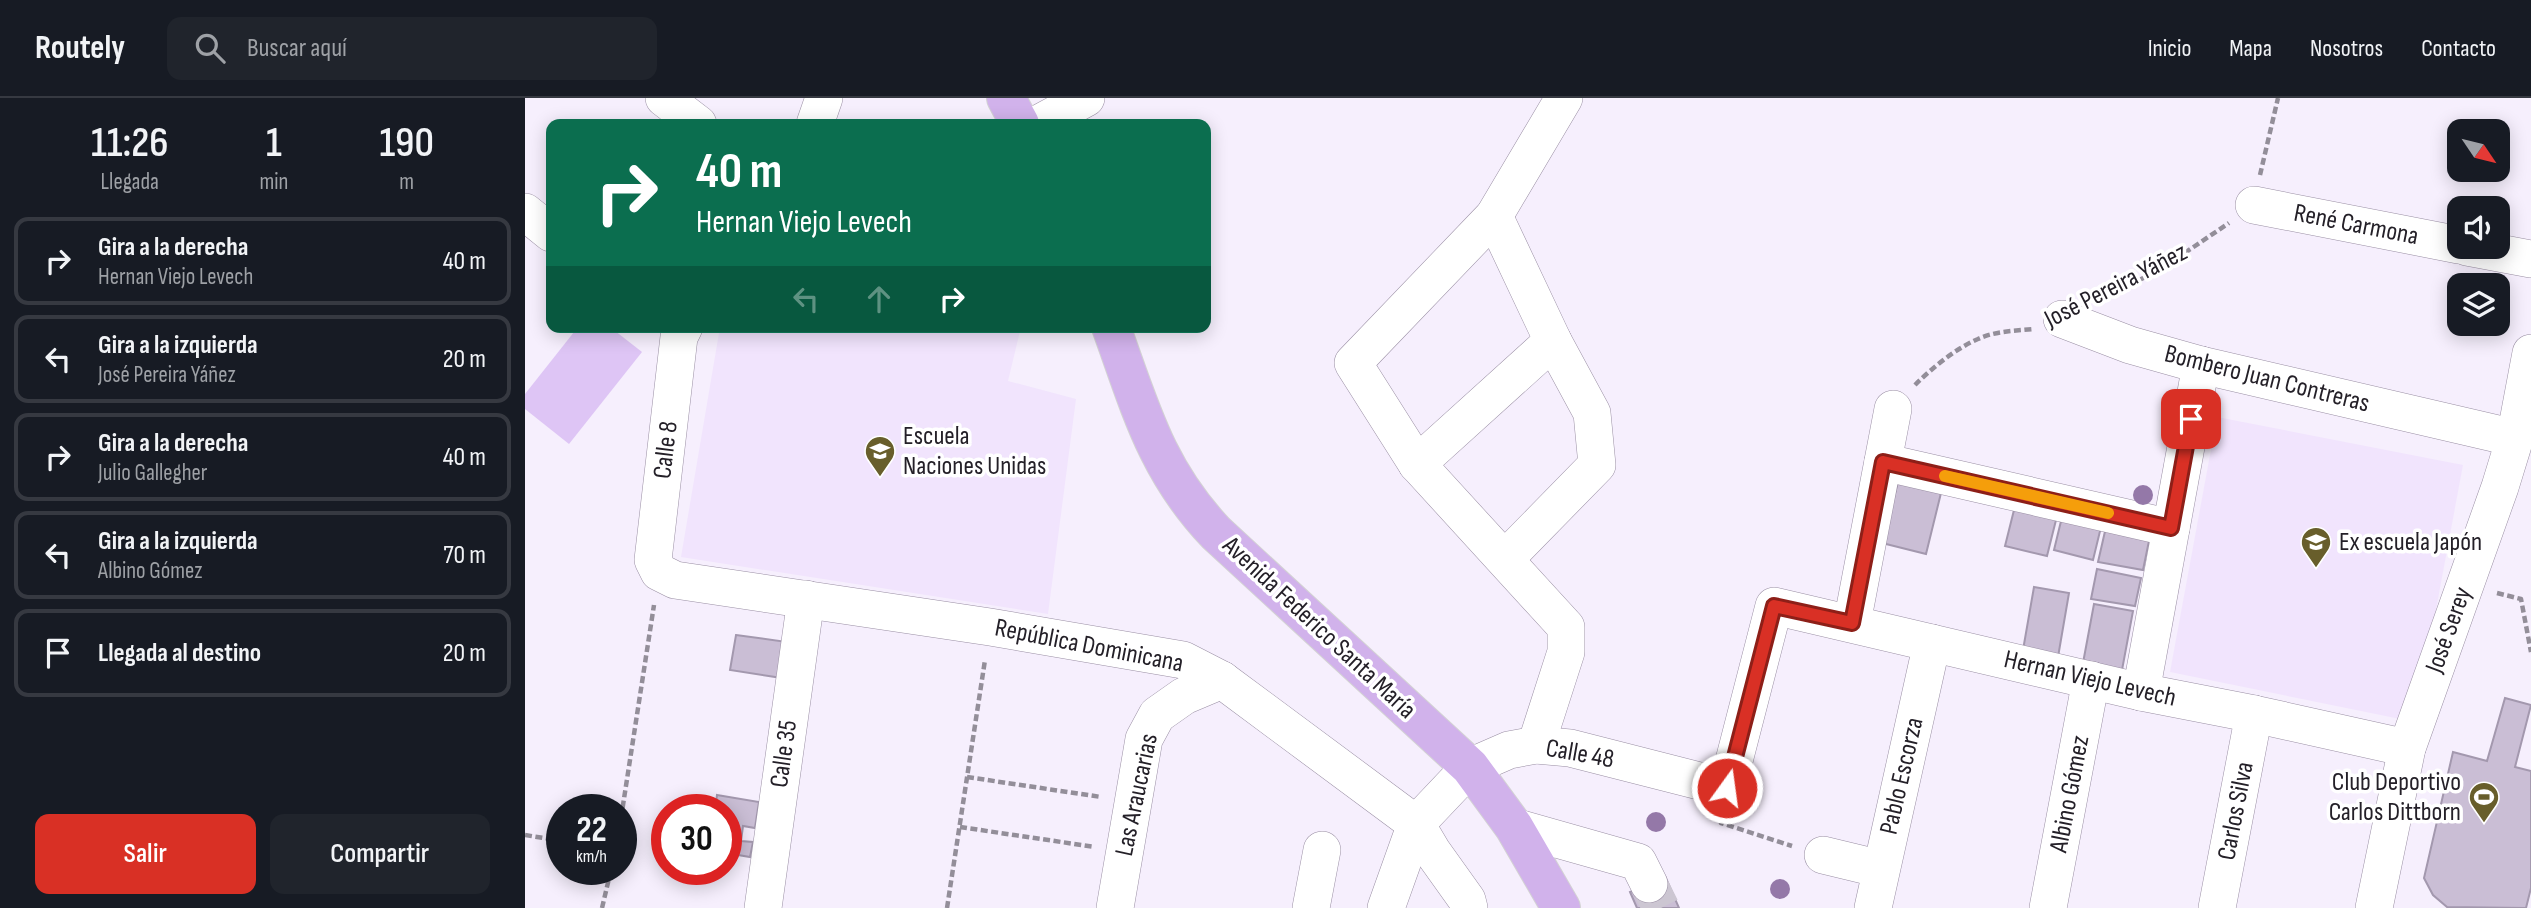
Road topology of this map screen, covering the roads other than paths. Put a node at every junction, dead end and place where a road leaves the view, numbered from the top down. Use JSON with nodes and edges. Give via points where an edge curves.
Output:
{"nodes":[{"id":1,"x":664,"y":98,"type":"edge"},
{"id":2,"x":824,"y":98,"type":"edge"},
{"id":3,"x":1006,"y":98,"type":"edge"},
{"id":4,"x":1086,"y":98,"type":"edge"},
{"id":5,"x":1564,"y":98,"type":"edge"},
{"id":6,"x":691,"y":119,"type":"edge"},
{"id":7,"x":817,"y":119,"type":"edge"},
{"id":8,"x":1017,"y":119,"type":"edge"},
{"id":9,"x":1047,"y":119,"type":"edge"},
{"id":10,"x":2254,"y":205,"type":"road end"},
{"id":11,"x":525,"y":212,"type":"edge"},
{"id":12,"x":1494,"y":216,"type":"junction"},
{"id":13,"x":546,"y":229,"type":"edge"},
{"id":14,"x":2447,"y":243,"type":"edge"},
{"id":15,"x":2510,"y":255,"type":"edge"},
{"id":16,"x":2531,"y":259,"type":"edge"},
{"id":17,"x":2062,"y":319,"type":"road end"},
{"id":18,"x":677,"y":333,"type":"edge"},
{"id":19,"x":1113,"y":333,"type":"edge"},
{"id":20,"x":1553,"y":341,"type":"junction"},
{"id":21,"x":2531,"y":353,"type":"edge"},
{"id":22,"x":2201,"y":365,"type":"junction"},
{"id":23,"x":1892,"y":409,"type":"road end"},
{"id":24,"x":2515,"y":438,"type":"junction"},
{"id":25,"x":1883,"y":462,"type":"junction"},
{"id":26,"x":1417,"y":464,"type":"junction"},
{"id":27,"x":2171,"y":528,"type":"junction"},
{"id":28,"x":1505,"y":559,"type":"junction"},
{"id":29,"x":659,"y":572,"type":"joint"},
{"id":30,"x":806,"y":599,"type":"junction"},
{"id":31,"x":1852,"y":623,"type":"junction"},
{"id":32,"x":1932,"y":643,"type":"junction"},
{"id":33,"x":1222,"y":680,"type":"junction"},
{"id":34,"x":2091,"y":680,"type":"junction"},
{"id":35,"x":2141,"y":692,"type":"junction"},
{"id":36,"x":2254,"y":714,"type":"junction"},
{"id":37,"x":1537,"y":745,"type":"junction"},
{"id":38,"x":2407,"y":748,"type":"junction"},
{"id":39,"x":1470,"y":767,"type":"junction"},
{"id":40,"x":1727,"y":788,"type":"joint"},
{"id":41,"x":1416,"y":824,"type":"junction"},
{"id":42,"x":1514,"y":827,"type":"junction"},
{"id":43,"x":1322,"y":850,"type":"dead end"},
{"id":44,"x":1823,"y":855,"type":"road end"},
{"id":45,"x":1881,"y":870,"type":"junction"},
{"id":46,"x":1649,"y":884,"type":"tunnel mouth"},
{"id":47,"x":2384,"y":903,"type":"edge"},
{"id":48,"x":763,"y":908,"type":"edge"},
{"id":49,"x":1115,"y":908,"type":"edge"},
{"id":50,"x":1311,"y":908,"type":"edge"},
{"id":51,"x":1386,"y":908,"type":"edge"},
{"id":52,"x":1469,"y":908,"type":"edge"},
{"id":53,"x":1561,"y":908,"type":"edge"},
{"id":54,"x":1873,"y":908,"type":"edge"},
{"id":55,"x":2048,"y":908,"type":"edge"},
{"id":56,"x":2217,"y":908,"type":"edge"}],
"edges":[{"from":1,"to":6,"type":"street"},
{"from":2,"to":7,"type":"street"},
{"from":3,"to":8,"type":"main road"},
{"from":4,"to":9,"type":"street"},
{"from":5,"to":12,"type":"street"},
{"from":10,"to":14,"type":"street","name":"René Carmona"},
{"from":11,"to":13,"type":"street"},
{"from":12,"to":20,"type":"street"},
{"from":12,"to":26,"type":"street","via":[[1353,363]]},
{"from":15,"to":16,"type":"street"},
{"from":17,"to":22,"type":"street","name":"Bombero Juan Contreras"},
{"from":18,"to":29,"type":"street","name":"Calle 8","via":[[653,560]]},
{"from":19,"to":39,"type":"main road","name":"Avenida Federico Santa María","via":[[1156,450],[1198,514]]},
{"from":20,"to":26,"type":"street"},
{"from":20,"to":28,"type":"street","via":[[1592,413],[1597,465]]},
{"from":21,"to":24,"type":"street","name":"José Serey"},
{"from":22,"to":24,"type":"street","name":"Bombero Juan Contreras"},
{"from":22,"to":27,"type":"street"},
{"from":23,"to":25,"type":"street"},
{"from":24,"to":38,"type":"street","name":"José Serey"},
{"from":25,"to":27,"type":"street"},
{"from":25,"to":31,"type":"street"},
{"from":26,"to":28,"type":"street"},
{"from":27,"to":35,"type":"street"},
{"from":28,"to":37,"type":"street","via":[[1566,627],[1566,652]]},
{"from":29,"to":30,"type":"street","name":"República Dominicana","via":[[675,580]]},
{"from":30,"to":33,"type":"street","name":"República Dominicana","via":[[1183,660]]},
{"from":30,"to":48,"type":"street","name":"Calle 35"},
{"from":31,"to":32,"type":"street","name":"Hernan Viejo Levech"},
{"from":31,"to":40,"type":"street","name":"Hernan Viejo Levech","via":[[1774,606]]},
{"from":32,"to":34,"type":"street","name":"Hernan Viejo Levech"},
{"from":32,"to":45,"type":"street","name":"Pablo Escorza"},
{"from":33,"to":41,"type":"street","name":"República Dominicana"},
{"from":33,"to":49,"type":"street","name":"Las Araucarias","via":[[1184,696],[1157,715],[1145,739]]},
{"from":34,"to":35,"type":"street","name":"Hernan Viejo Levech"},
{"from":34,"to":55,"type":"street","name":"Albino Gómez"},
{"from":35,"to":36,"type":"street","name":"Hernan Viejo Levech"},
{"from":36,"to":38,"type":"street","name":"Hernan Viejo Levech"},
{"from":36,"to":56,"type":"street","name":"Carlos Silva"},
{"from":37,"to":39,"type":"street","name":"Calle 48","via":[[1509,750]]},
{"from":37,"to":40,"type":"street","name":"Calle 48","via":[[1570,748]]},
{"from":38,"to":47,"type":"street","name":"José Serey"},
{"from":39,"to":41,"type":"street","name":"Calle 48"},
{"from":39,"to":42,"type":"main road","name":"Avenida Federico Santa María"},
{"from":41,"to":51,"type":"street"},
{"from":41,"to":52,"type":"street","name":"República Dominicana"},
{"from":42,"to":46,"type":"street","via":[[1638,862]]},
{"from":42,"to":53,"type":"main road","name":"Avenida Federico Santa María"},
{"from":43,"to":50,"type":"street"},
{"from":44,"to":45,"type":"street"},
{"from":45,"to":54,"type":"street","name":"Pablo Escorza"}]}
